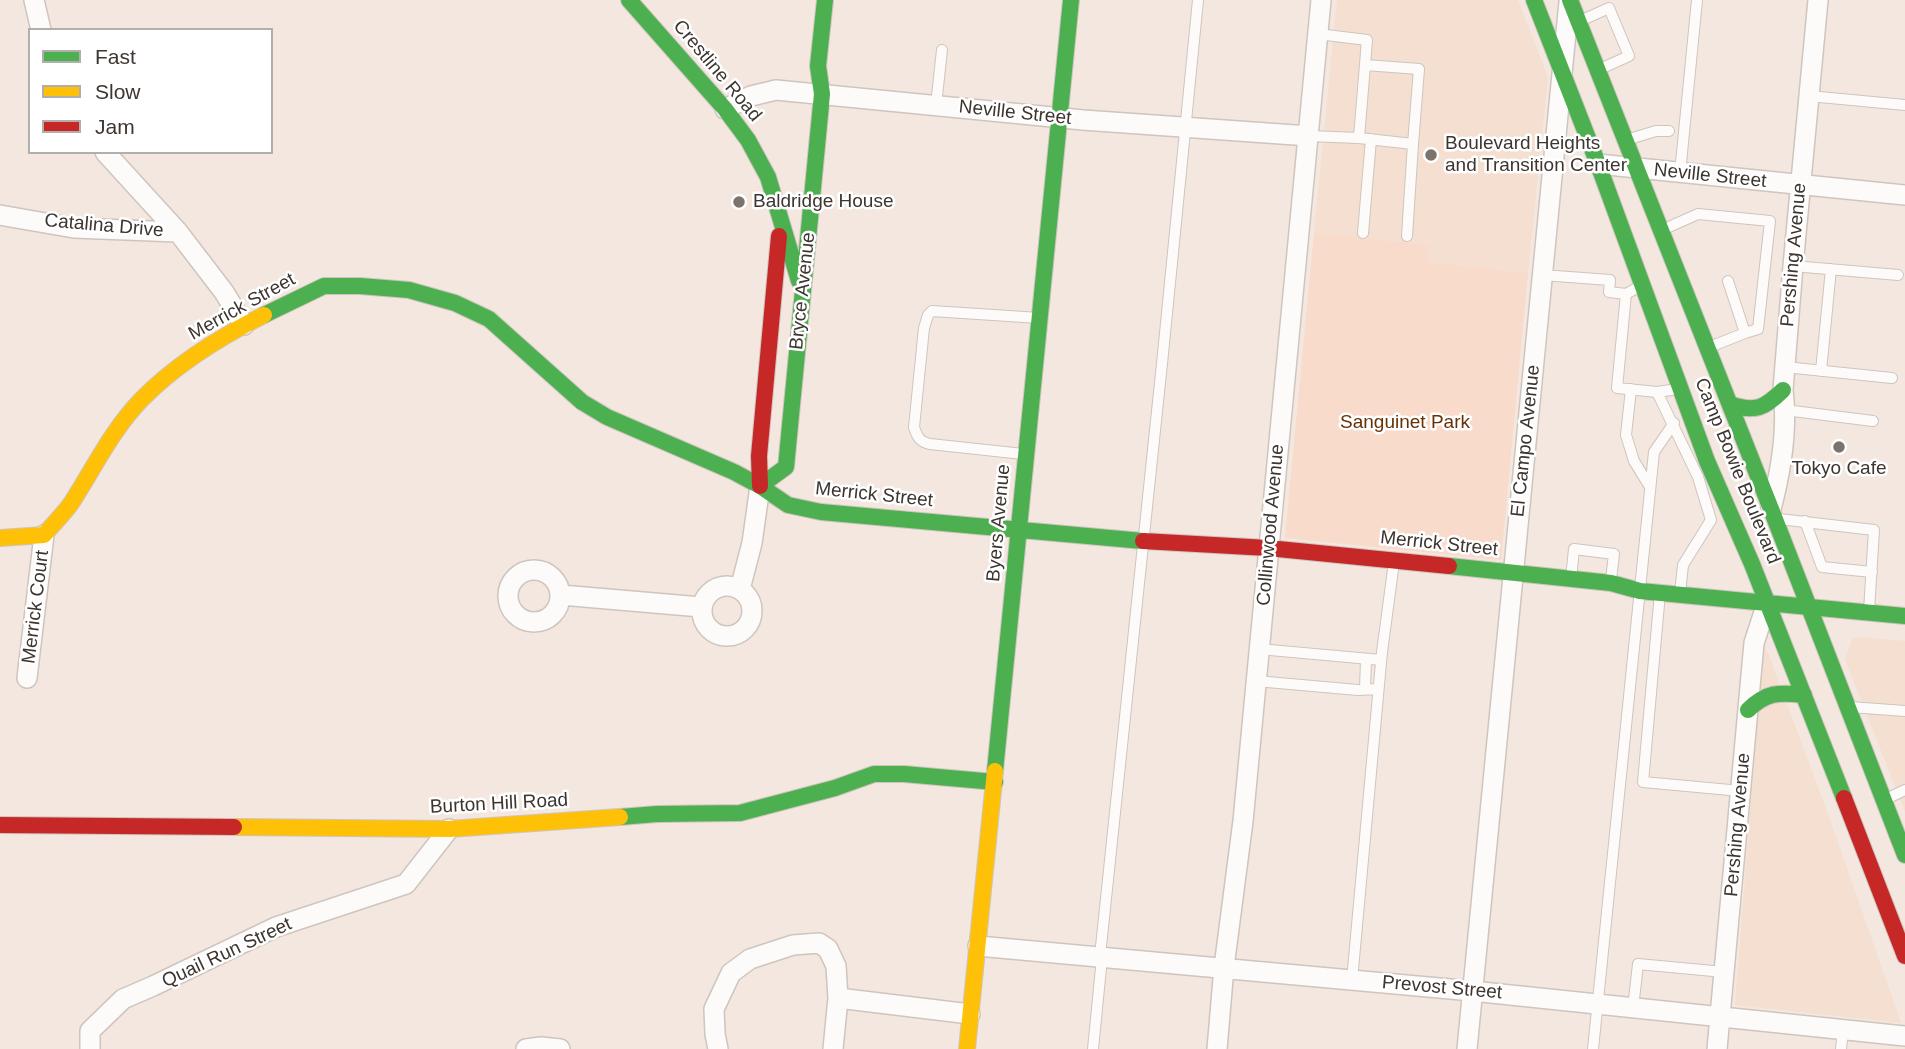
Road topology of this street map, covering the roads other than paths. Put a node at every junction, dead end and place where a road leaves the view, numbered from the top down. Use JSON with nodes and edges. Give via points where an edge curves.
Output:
{"nodes":[{"id":1,"x":34,"y":0,"type":"edge"},
{"id":2,"x":629,"y":0,"type":"edge"},
{"id":3,"x":825,"y":0,"type":"edge"},
{"id":4,"x":1072,"y":0,"type":"edge"},
{"id":5,"x":1198,"y":0,"type":"edge"},
{"id":6,"x":1321,"y":0,"type":"edge"},
{"id":7,"x":1534,"y":0,"type":"edge"},
{"id":8,"x":1569,"y":0,"type":"edge"},
{"id":9,"x":1697,"y":0,"type":"edge"},
{"id":10,"x":1818,"y":0,"type":"edge"},
{"id":11,"x":1578,"y":22,"type":"junction"},
{"id":12,"x":41,"y":28,"type":"edge"},
{"id":13,"x":1318,"y":34,"type":"junction"},
{"id":14,"x":942,"y":50,"type":"dead end"},
{"id":15,"x":1365,"y":65,"type":"junction"},
{"id":16,"x":1598,"y":71,"type":"junction"},
{"id":17,"x":1562,"y":75,"type":"junction"},
{"id":18,"x":822,"y":94,"type":"junction"},
{"id":19,"x":1809,"y":96,"type":"junction"},
{"id":20,"x":936,"y":105,"type":"junction"},
{"id":21,"x":1905,"y":106,"type":"edge"},
{"id":22,"x":725,"y":109,"type":"junction"},
{"id":23,"x":1061,"y":117,"type":"junction"},
{"id":24,"x":1186,"y":128,"type":"junction"},
{"id":25,"x":1669,"y":131,"type":"dead end"},
{"id":26,"x":1309,"y":136,"type":"junction"},
{"id":27,"x":1359,"y":138,"type":"junction"},
{"id":28,"x":1371,"y":139,"type":"junction"},
{"id":29,"x":1626,"y":140,"type":"junction"},
{"id":30,"x":1413,"y":144,"type":"junction"},
{"id":31,"x":107,"y":154,"type":"edge"},
{"id":32,"x":1598,"y":164,"type":"junction"},
{"id":33,"x":1637,"y":168,"type":"junction"},
{"id":34,"x":1680,"y":173,"type":"junction"},
{"id":35,"x":1800,"y":185,"type":"junction"},
{"id":36,"x":1905,"y":195,"type":"edge"},
{"id":37,"x":779,"y":214,"type":"junction"},
{"id":38,"x":0,"y":215,"type":"edge"},
{"id":39,"x":1661,"y":230,"type":"junction"},
{"id":40,"x":178,"y":232,"type":"junction"},
{"id":41,"x":1363,"y":233,"type":"dead end"},
{"id":42,"x":1407,"y":236,"type":"dead end"},
{"id":43,"x":1793,"y":266,"type":"junction"},
{"id":44,"x":1831,"y":269,"type":"junction"},
{"id":45,"x":1542,"y":275,"type":"junction"},
{"id":46,"x":1898,"y":275,"type":"dead end"},
{"id":47,"x":1728,"y":281,"type":"dead end"},
{"id":48,"x":1642,"y":285,"type":"junction"},
{"id":49,"x":803,"y":294,"type":"junction"},
{"id":50,"x":1626,"y":294,"type":"junction"},
{"id":51,"x":1039,"y":318,"type":"junction"},
{"id":52,"x":244,"y":325,"type":"junction"},
{"id":53,"x":1745,"y":333,"type":"junction"},
{"id":54,"x":1707,"y":348,"type":"junction"},
{"id":55,"x":1785,"y":367,"type":"junction"},
{"id":56,"x":1821,"y":372,"type":"junction"},
{"id":57,"x":1892,"y":378,"type":"dead end"},
{"id":58,"x":1631,"y":389,"type":"junction"},
{"id":59,"x":1681,"y":389,"type":"junction"},
{"id":60,"x":1783,"y":390,"type":"junction"},
{"id":61,"x":1657,"y":392,"type":"junction"},
{"id":62,"x":1730,"y":404,"type":"junction"},
{"id":63,"x":1785,"y":410,"type":"junction"},
{"id":64,"x":1873,"y":421,"type":"dead end"},
{"id":65,"x":1674,"y":423,"type":"junction"},
{"id":66,"x":1026,"y":454,"type":"junction"},
{"id":67,"x":1697,"y":454,"type":"junction"},
{"id":68,"x":760,"y":486,"type":"junction"},
{"id":69,"x":1650,"y":487,"type":"junction"},
{"id":70,"x":1773,"y":514,"type":"junction"},
{"id":71,"x":1805,"y":521,"type":"junction"},
{"id":72,"x":1019,"y":531,"type":"junction"},
{"id":73,"x":44,"y":535,"type":"junction"},
{"id":74,"x":0,"y":538,"type":"edge"},
{"id":75,"x":1142,"y":541,"type":"junction"},
{"id":76,"x":1268,"y":548,"type":"junction"},
{"id":77,"x":1394,"y":561,"type":"junction"},
{"id":78,"x":1871,"y":572,"type":"junction"},
{"id":79,"x":1513,"y":573,"type":"junction"},
{"id":80,"x":1571,"y":579,"type":"junction"},
{"id":81,"x":1611,"y":583,"type":"junction"},
{"id":82,"x":740,"y":589,"type":"junction"},
{"id":83,"x":1640,"y":591,"type":"junction"},
{"id":84,"x":1660,"y":592,"type":"junction"},
{"id":85,"x":1679,"y":594,"type":"junction"},
{"id":86,"x":561,"y":595,"type":"dead end"},
{"id":87,"x":1768,"y":603,"type":"junction"},
{"id":88,"x":701,"y":607,"type":"junction"},
{"id":89,"x":1809,"y":608,"type":"junction"},
{"id":90,"x":1869,"y":613,"type":"junction"},
{"id":91,"x":1905,"y":616,"type":"edge"},
{"id":92,"x":1259,"y":649,"type":"junction"},
{"id":93,"x":1366,"y":660,"type":"junction"},
{"id":94,"x":1381,"y":660,"type":"junction"},
{"id":95,"x":27,"y":678,"type":"dead end"},
{"id":96,"x":1256,"y":681,"type":"junction"},
{"id":97,"x":1364,"y":689,"type":"junction"},
{"id":98,"x":1378,"y":689,"type":"junction"},
{"id":99,"x":1804,"y":695,"type":"junction"},
{"id":100,"x":1848,"y":707,"type":"junction"},
{"id":101,"x":1748,"y":710,"type":"junction"},
{"id":102,"x":1905,"y":711,"type":"edge"},
{"id":103,"x":995,"y":782,"type":"junction"},
{"id":104,"x":1905,"y":790,"type":"edge"},
{"id":105,"x":1741,"y":791,"type":"junction"},
{"id":106,"x":1883,"y":800,"type":"junction"},
{"id":107,"x":0,"y":825,"type":"edge"},
{"id":108,"x":449,"y":829,"type":"junction"},
{"id":109,"x":1905,"y":855,"type":"edge"},
{"id":110,"x":978,"y":946,"type":"junction"},
{"id":111,"x":1100,"y":956,"type":"junction"},
{"id":112,"x":1905,"y":956,"type":"edge"},
{"id":113,"x":1224,"y":968,"type":"junction"},
{"id":114,"x":1724,"y":972,"type":"junction"},
{"id":115,"x":1352,"y":979,"type":"junction"},
{"id":116,"x":1472,"y":991,"type":"junction"},
{"id":117,"x":838,"y":998,"type":"junction"},
{"id":118,"x":1598,"y":1003,"type":"junction"},
{"id":119,"x":1633,"y":1008,"type":"junction"},
{"id":120,"x":970,"y":1014,"type":"junction"},
{"id":121,"x":1720,"y":1017,"type":"junction"},
{"id":122,"x":1905,"y":1036,"type":"edge"},
{"id":123,"x":1842,"y":1039,"type":"edge"},
{"id":124,"x":90,"y":1049,"type":"edge"},
{"id":125,"x":526,"y":1049,"type":"edge"},
{"id":126,"x":560,"y":1049,"type":"edge"},
{"id":127,"x":718,"y":1049,"type":"edge"},
{"id":128,"x":833,"y":1049,"type":"edge"},
{"id":129,"x":967,"y":1049,"type":"edge"},
{"id":130,"x":1093,"y":1049,"type":"edge"},
{"id":131,"x":1217,"y":1049,"type":"edge"},
{"id":132,"x":1466,"y":1049,"type":"edge"},
{"id":133,"x":1593,"y":1049,"type":"edge"},
{"id":134,"x":1717,"y":1049,"type":"edge"}],
"edges":[{"from":1,"to":12,"type":"street"},
{"from":2,"to":22,"type":"street","name":"Crestline Road"},
{"from":3,"to":18,"type":"street","name":"Bryce Avenue","via":[[818,66]]},
{"from":4,"to":23,"type":"street","name":"Byers Avenue"},
{"from":5,"to":24,"type":"lane"},
{"from":6,"to":13,"type":"street","name":"Collinwood Avenue"},
{"from":7,"to":17,"type":"street","name":"Camp Bowie Boulevard"},
{"from":8,"to":11,"type":"street","name":"Camp Bowie Boulevard"},
{"from":8,"to":17,"type":"street","name":"El Campo Avenue"},
{"from":9,"to":34,"type":"lane"},
{"from":10,"to":19,"type":"street","name":"Pershing Avenue"},
{"from":11,"to":16,"type":"street","name":"Camp Bowie Boulevard"},
{"from":11,"to":16,"type":"lane","via":[[1609,8],[1629,56]]},
{"from":13,"to":15,"type":"lane","via":[[1367,40]]},
{"from":13,"to":26,"type":"street","name":"Collinwood Avenue"},
{"from":14,"to":20,"type":"lane"},
{"from":15,"to":27,"type":"lane"},
{"from":15,"to":30,"type":"lane","via":[[1419,69]]},
{"from":16,"to":29,"type":"street","name":"Camp Bowie Boulevard"},
{"from":17,"to":32,"type":"street","name":"Camp Bowie Boulevard"},
{"from":17,"to":45,"type":"street","name":"El Campo Avenue"},
{"from":18,"to":20,"type":"street","name":"Neville Street"},
{"from":18,"to":22,"type":"street","name":"Neville Street","via":[[776,90]]},
{"from":18,"to":49,"type":"street","name":"Bryce Avenue"},
{"from":19,"to":21,"type":"lane"},
{"from":19,"to":35,"type":"street","name":"Pershing Avenue"},
{"from":20,"to":23,"type":"street","name":"Neville Street"},
{"from":22,"to":37,"type":"street","name":"Crestline Road","via":[[768,177]]},
{"from":23,"to":24,"type":"street","name":"Neville Street"},
{"from":23,"to":51,"type":"street","name":"Byers Avenue"},
{"from":24,"to":26,"type":"street","name":"Neville Street"},
{"from":24,"to":75,"type":"lane"},
{"from":25,"to":29,"type":"lane"},
{"from":26,"to":27,"type":"lane"},
{"from":26,"to":76,"type":"street","name":"Collinwood Avenue"},
{"from":27,"to":28,"type":"lane"},
{"from":28,"to":30,"type":"lane"},
{"from":28,"to":41,"type":"lane"},
{"from":29,"to":33,"type":"street","name":"Camp Bowie Boulevard"},
{"from":30,"to":42,"type":"lane"},
{"from":31,"to":40,"type":"street"},
{"from":32,"to":33,"type":"street","name":"Neville Street"},
{"from":32,"to":48,"type":"street","name":"Camp Bowie Boulevard"},
{"from":33,"to":34,"type":"street","name":"Neville Street"},
{"from":33,"to":39,"type":"street","name":"Camp Bowie Boulevard"},
{"from":34,"to":35,"type":"street","name":"Neville Street"},
{"from":35,"to":36,"type":"street","name":"Neville Street"},
{"from":35,"to":43,"type":"street","name":"Pershing Avenue"},
{"from":37,"to":49,"type":"street","name":"Crestline Road"},
{"from":37,"to":68,"type":"street","name":"Bryce Avenue"},
{"from":38,"to":40,"type":"street","name":"Catalina Drive","via":[[74,228]]},
{"from":39,"to":53,"type":"lane","via":[[1698,214],[1770,221],[1758,329]]},
{"from":39,"to":54,"type":"street","name":"Camp Bowie Boulevard"},
{"from":40,"to":52,"type":"street","name":"Catalina Drive"},
{"from":43,"to":44,"type":"lane"},
{"from":43,"to":55,"type":"street","name":"Pershing Avenue"},
{"from":44,"to":46,"type":"lane"},
{"from":44,"to":56,"type":"lane"},
{"from":45,"to":50,"type":"lane","via":[[1610,281],[1609,292]]},
{"from":45,"to":79,"type":"street","name":"El Campo Avenue"},
{"from":47,"to":53,"type":"lane"},
{"from":48,"to":50,"type":"lane"},
{"from":48,"to":59,"type":"street","name":"Camp Bowie Boulevard"},
{"from":49,"to":68,"type":"street","name":"Bryce Avenue","via":[[786,467]]},
{"from":50,"to":58,"type":"lane","via":[[1617,388]]},
{"from":51,"to":66,"type":"street","name":"Byers Avenue"},
{"from":51,"to":66,"type":"lane","via":[[932,311],[924,328],[914,427],[916,435],[930,444]]},
{"from":52,"to":68,"type":"street","name":"Merrick Street","via":[[324,286],[408,290],[455,303],[489,319],[582,402]]},
{"from":52,"to":73,"type":"street","name":"Merrick Street","via":[[180,366],[140,401],[70,505]]},
{"from":53,"to":54,"type":"lane"},
{"from":54,"to":62,"type":"street","name":"Camp Bowie Boulevard"},
{"from":55,"to":56,"type":"lane"},
{"from":55,"to":60,"type":"street","name":"Pershing Avenue"},
{"from":56,"to":57,"type":"lane"},
{"from":58,"to":61,"type":"lane"},
{"from":58,"to":69,"type":"lane","via":[[1626,435],[1634,461]]},
{"from":59,"to":61,"type":"lane"},
{"from":59,"to":67,"type":"street","name":"Camp Bowie Boulevard"},
{"from":60,"to":62,"type":"street","via":[[1758,408],[1747,410]]},
{"from":60,"to":63,"type":"street","name":"Pershing Avenue"},
{"from":61,"to":65,"type":"lane"},
{"from":62,"to":70,"type":"street","name":"Camp Bowie Boulevard"},
{"from":63,"to":64,"type":"lane"},
{"from":63,"to":70,"type":"street","name":"Pershing Avenue"},
{"from":65,"to":67,"type":"lane"},
{"from":65,"to":69,"type":"lane","via":[[1654,452]]},
{"from":66,"to":72,"type":"street","name":"Byers Avenue"},
{"from":67,"to":85,"type":"lane","via":[[1698,477],[1711,520],[1683,565]]},
{"from":67,"to":87,"type":"street","name":"Camp Bowie Boulevard"},
{"from":68,"to":72,"type":"street","name":"Merrick Street","via":[[788,505],[821,512]]},
{"from":68,"to":82,"type":"street","name":"Bryce Avenue"},
{"from":69,"to":83,"type":"lane"},
{"from":70,"to":71,"type":"lane"},
{"from":70,"to":89,"type":"street","name":"Camp Bowie Boulevard"},
{"from":71,"to":78,"type":"lane","via":[[1822,567]]},
{"from":71,"to":78,"type":"lane","via":[[1874,530]]},
{"from":72,"to":75,"type":"street","name":"Merrick Street"},
{"from":72,"to":103,"type":"street","name":"Byers Avenue"},
{"from":73,"to":74,"type":"street"},
{"from":73,"to":95,"type":"street","name":"Merrick Court"},
{"from":75,"to":76,"type":"street","name":"Merrick Street"},
{"from":75,"to":111,"type":"lane"},
{"from":76,"to":77,"type":"street","name":"Merrick Street"},
{"from":76,"to":92,"type":"street","name":"Collinwood Avenue"},
{"from":77,"to":79,"type":"street","name":"Merrick Street"},
{"from":77,"to":94,"type":"lane"},
{"from":78,"to":90,"type":"lane"},
{"from":79,"to":80,"type":"street","name":"Merrick Street"},
{"from":79,"to":116,"type":"street","name":"El Campo Avenue"},
{"from":80,"to":81,"type":"street","name":"Merrick Street"},
{"from":80,"to":81,"type":"lane","via":[[1574,549],[1614,554]]},
{"from":81,"to":83,"type":"street","name":"Merrick Street"},
{"from":82,"to":88,"type":"street","via":[[724,586],[709,592]]},
{"from":82,"to":88,"type":"street","via":[[752,603],[751,622],[738,635],[719,636],[705,625]]},
{"from":83,"to":84,"type":"street","name":"Merrick Street"},
{"from":83,"to":118,"type":"lane"},
{"from":84,"to":85,"type":"street","name":"Merrick Street"},
{"from":84,"to":105,"type":"lane","via":[[1643,782]]},
{"from":85,"to":87,"type":"street","name":"Merrick Street"},
{"from":86,"to":88,"type":"street"},
{"from":87,"to":89,"type":"street","name":"Merrick Street"},
{"from":87,"to":99,"type":"street","name":"Camp Bowie Boulevard"},
{"from":87,"to":101,"type":"street","name":"Pershing Avenue","via":[[1754,643]]},
{"from":89,"to":90,"type":"street","name":"Merrick Street"},
{"from":89,"to":100,"type":"street","name":"Camp Bowie Boulevard"},
{"from":90,"to":91,"type":"street","name":"Merrick Street"},
{"from":92,"to":93,"type":"lane"},
{"from":92,"to":96,"type":"street","name":"Collinwood Avenue"},
{"from":93,"to":94,"type":"lane"},
{"from":93,"to":97,"type":"lane"},
{"from":94,"to":98,"type":"lane"},
{"from":96,"to":97,"type":"lane"},
{"from":96,"to":113,"type":"street","name":"Collinwood Avenue"},
{"from":97,"to":98,"type":"lane"},
{"from":98,"to":115,"type":"lane"},
{"from":99,"to":101,"type":"street","via":[[1764,696]]},
{"from":99,"to":112,"type":"street","name":"Camp Bowie Boulevard"},
{"from":100,"to":102,"type":"lane"},
{"from":100,"to":106,"type":"street","name":"Camp Bowie Boulevard"},
{"from":101,"to":105,"type":"street","name":"Pershing Avenue"},
{"from":103,"to":108,"type":"street","name":"Burton Hill Road","via":[[874,774],[740,813],[657,814]]},
{"from":103,"to":110,"type":"street","name":"Byers Avenue"},
{"from":104,"to":106,"type":"lane"},
{"from":105,"to":114,"type":"street","name":"Pershing Avenue"},
{"from":106,"to":109,"type":"street","name":"Camp Bowie Boulevard"},
{"from":107,"to":108,"type":"street","name":"Burton Hill Road"},
{"from":108,"to":124,"type":"street","name":"Quail Run Street","via":[[406,884],[276,927],[123,999],[90,1031]]},
{"from":110,"to":111,"type":"street","name":"Prevost Street"},
{"from":110,"to":120,"type":"street","name":"Byers Avenue"},
{"from":111,"to":113,"type":"street","name":"Prevost Street"},
{"from":111,"to":130,"type":"lane"},
{"from":113,"to":115,"type":"street","name":"Prevost Street"},
{"from":113,"to":131,"type":"street","name":"Collinwood Avenue"},
{"from":114,"to":119,"type":"lane","via":[[1638,964]]},
{"from":114,"to":121,"type":"street","name":"Pershing Avenue"},
{"from":115,"to":116,"type":"street","name":"Prevost Street"},
{"from":116,"to":118,"type":"street","name":"Prevost Street"},
{"from":116,"to":132,"type":"street","name":"El Campo Avenue"},
{"from":117,"to":120,"type":"street"},
{"from":117,"to":127,"type":"street","via":[[836,966],[828,949],[819,943],[793,945],[750,959],[731,973],[714,1009]]},
{"from":117,"to":128,"type":"street"},
{"from":118,"to":119,"type":"street","name":"Prevost Street"},
{"from":118,"to":133,"type":"lane"},
{"from":119,"to":121,"type":"street","name":"Prevost Street"},
{"from":120,"to":129,"type":"street","name":"Byers Avenue"},
{"from":121,"to":123,"type":"street","name":"Prevost Street"},
{"from":121,"to":134,"type":"street","name":"Pershing Avenue"},
{"from":122,"to":123,"type":"street","name":"Prevost Street"},
{"from":125,"to":126,"type":"street"}]}
